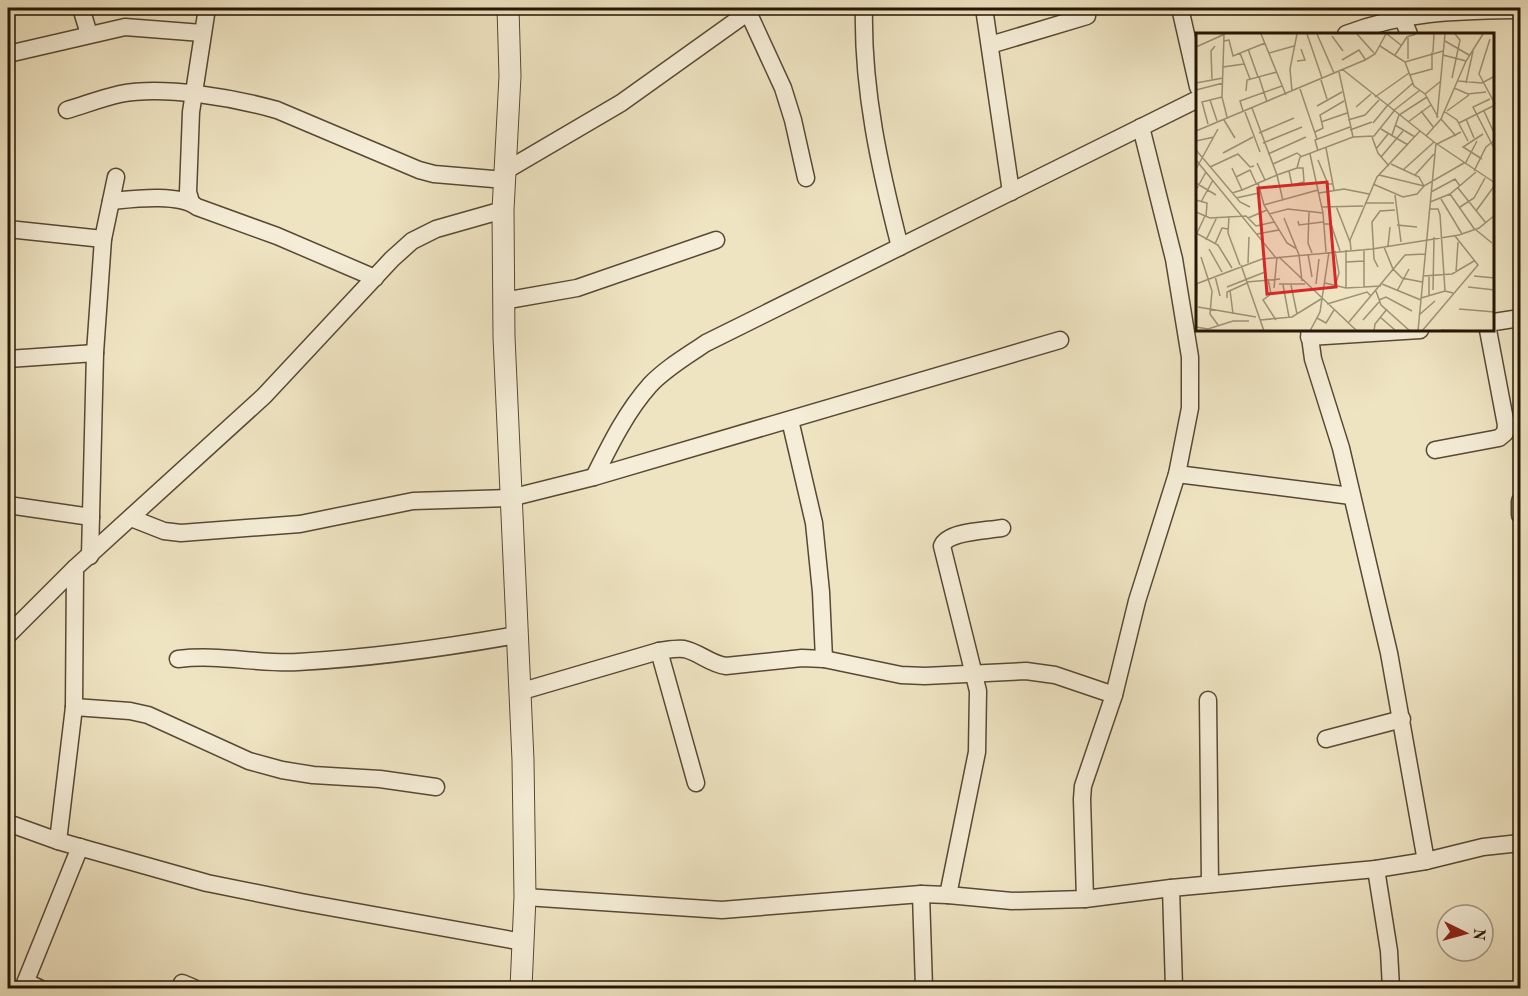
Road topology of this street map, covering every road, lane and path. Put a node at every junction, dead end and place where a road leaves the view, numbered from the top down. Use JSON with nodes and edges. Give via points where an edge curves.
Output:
{"nodes":[{"id":1,"x":81,"y":8,"type":"edge"},
{"id":2,"x":207,"y":8,"type":"edge"},
{"id":3,"x":508,"y":8,"type":"edge"},
{"id":4,"x":864,"y":8,"type":"edge"},
{"id":5,"x":984,"y":8,"type":"edge"},
{"id":6,"x":1180,"y":8,"type":"edge"},
{"id":7,"x":1447,"y":9,"type":"edge"},
{"id":8,"x":751,"y":10,"type":"edge"},
{"id":9,"x":1521,"y":10,"type":"edge"},
{"id":10,"x":1087,"y":16,"type":"dead end"},
{"id":11,"x":1402,"y":17,"type":"junction"},
{"id":12,"x":202,"y":33,"type":"junction"},
{"id":13,"x":1349,"y":33,"type":"edge"},
{"id":14,"x":1409,"y":33,"type":"edge"},
{"id":15,"x":89,"y":34,"type":"junction"},
{"id":16,"x":990,"y":45,"type":"junction"},
{"id":17,"x":8,"y":54,"type":"edge"},
{"id":18,"x":1196,"y":78,"type":"edge"},
{"id":19,"x":194,"y":93,"type":"junction"},
{"id":20,"x":1196,"y":100,"type":"edge"},
{"id":21,"x":67,"y":110,"type":"dead end"},
{"id":22,"x":1141,"y":127,"type":"junction"},
{"id":23,"x":505,"y":176,"type":"junction"},
{"id":24,"x":116,"y":177,"type":"dead end"},
{"id":25,"x":806,"y":178,"type":"dead end"},
{"id":26,"x":1011,"y":192,"type":"junction"},
{"id":27,"x":111,"y":201,"type":"junction"},
{"id":28,"x":190,"y":202,"type":"junction"},
{"id":29,"x":503,"y":210,"type":"junction"},
{"id":30,"x":8,"y":229,"type":"edge"},
{"id":31,"x":103,"y":238,"type":"junction"},
{"id":32,"x":716,"y":240,"type":"dead end"},
{"id":33,"x":900,"y":247,"type":"junction"},
{"id":34,"x":375,"y":278,"type":"junction"},
{"id":35,"x":503,"y":301,"type":"junction"},
{"id":36,"x":1521,"y":318,"type":"edge"},
{"id":37,"x":1495,"y":322,"type":"edge"},
{"id":38,"x":1346,"y":332,"type":"edge"},
{"id":39,"x":1488,"y":332,"type":"edge"},
{"id":40,"x":1309,"y":333,"type":"edge"},
{"id":41,"x":1060,"y":340,"type":"dead end"},
{"id":42,"x":95,"y":354,"type":"junction"},
{"id":43,"x":8,"y":359,"type":"edge"},
{"id":44,"x":790,"y":420,"type":"junction"},
{"id":45,"x":1435,"y":450,"type":"dead end"},
{"id":46,"x":1177,"y":474,"type":"junction"},
{"id":47,"x":594,"y":477,"type":"junction"},
{"id":48,"x":1352,"y":496,"type":"junction"},
{"id":49,"x":510,"y":498,"type":"junction"},
{"id":50,"x":1521,"y":501,"type":"edge"},
{"id":51,"x":8,"y":506,"type":"edge"},
{"id":52,"x":1521,"y":515,"type":"edge"},
{"id":53,"x":91,"y":517,"type":"junction"},
{"id":54,"x":131,"y":518,"type":"junction"},
{"id":55,"x":1002,"y":528,"type":"dead end"},
{"id":56,"x":90,"y":556,"type":"junction"},
{"id":57,"x":75,"y":568,"type":"junction"},
{"id":58,"x":8,"y":634,"type":"edge"},
{"id":59,"x":517,"y":635,"type":"junction"},
{"id":60,"x":659,"y":651,"type":"junction"},
{"id":61,"x":178,"y":659,"type":"dead end"},
{"id":62,"x":824,"y":659,"type":"junction"},
{"id":63,"x":974,"y":673,"type":"junction"},
{"id":64,"x":519,"y":692,"type":"junction"},
{"id":65,"x":1113,"y":695,"type":"junction"},
{"id":66,"x":1208,"y":700,"type":"dead end"},
{"id":67,"x":74,"y":707,"type":"junction"},
{"id":68,"x":1402,"y":718,"type":"junction"},
{"id":69,"x":1326,"y":739,"type":"dead end"},
{"id":70,"x":696,"y":783,"type":"dead end"},
{"id":71,"x":436,"y":787,"type":"dead end"},
{"id":72,"x":8,"y":823,"type":"edge"},
{"id":73,"x":58,"y":841,"type":"junction"},
{"id":74,"x":1521,"y":843,"type":"edge"},
{"id":75,"x":80,"y":847,"type":"junction"},
{"id":76,"x":1426,"y":861,"type":"junction"},
{"id":77,"x":1376,"y":869,"type":"junction"},
{"id":78,"x":1210,"y":884,"type":"junction"},
{"id":79,"x":1171,"y":888,"type":"junction"},
{"id":80,"x":921,"y":894,"type":"junction"},
{"id":81,"x":948,"y":895,"type":"junction"},
{"id":82,"x":525,"y":897,"type":"junction"},
{"id":83,"x":1085,"y":899,"type":"junction"},
{"id":84,"x":523,"y":942,"type":"junction"},
{"id":85,"x":29,"y":986,"type":"edge"},
{"id":86,"x":521,"y":988,"type":"edge"},
{"id":87,"x":924,"y":988,"type":"edge"},
{"id":88,"x":1174,"y":988,"type":"edge"},
{"id":89,"x":1391,"y":988,"type":"edge"}],
"edges":[{"from":1,"to":15,"type":"street"},
{"from":2,"to":12,"type":"street"},
{"from":3,"to":23,"type":"street","via":[[510,76]]},
{"from":4,"to":33,"type":"street","via":[[876,151]]},
{"from":5,"to":16,"type":"street"},
{"from":6,"to":18,"type":"street"},
{"from":7,"to":9,"type":"street"},
{"from":7,"to":11,"type":"street"},
{"from":8,"to":23,"type":"street","via":[[621,103]]},
{"from":8,"to":25,"type":"street","via":[[783,88]]},
{"from":10,"to":16,"type":"street"},
{"from":11,"to":13,"type":"street"},
{"from":11,"to":14,"type":"street"},
{"from":12,"to":15,"type":"street","via":[[125,27]]},
{"from":12,"to":19,"type":"street"},
{"from":15,"to":17,"type":"street"},
{"from":16,"to":26,"type":"street"},
{"from":19,"to":21,"type":"street","via":[[120,94]]},
{"from":19,"to":23,"type":"street","via":[[276,110],[419,170]]},
{"from":19,"to":28,"type":"street"},
{"from":20,"to":22,"type":"street"},
{"from":22,"to":26,"type":"street"},
{"from":22,"to":46,"type":"street","via":[[1174,259],[1190,357],[1190,408]]},
{"from":23,"to":29,"type":"street"},
{"from":24,"to":27,"type":"street"},
{"from":26,"to":33,"type":"street"},
{"from":27,"to":28,"type":"street","via":[[150,197]]},
{"from":27,"to":31,"type":"street"},
{"from":28,"to":34,"type":"street"},
{"from":29,"to":34,"type":"street","via":[[436,229],[412,241]]},
{"from":29,"to":35,"type":"street"},
{"from":30,"to":31,"type":"street"},
{"from":31,"to":42,"type":"street"},
{"from":32,"to":35,"type":"street","via":[[577,288]]},
{"from":33,"to":47,"type":"street","via":[[706,343],[673,365],[650,385],[623,421]]},
{"from":34,"to":54,"type":"street","via":[[264,396]]},
{"from":35,"to":49,"type":"street"},
{"from":36,"to":37,"type":"street"},
{"from":38,"to":40,"type":"street"},
{"from":39,"to":45,"type":"street","via":[[1505,433],[1499,438]]},
{"from":40,"to":48,"type":"street"},
{"from":41,"to":44,"type":"street"},
{"from":42,"to":43,"type":"street"},
{"from":42,"to":53,"type":"street"},
{"from":44,"to":47,"type":"street"},
{"from":44,"to":62,"type":"street","via":[[814,523]]},
{"from":46,"to":48,"type":"street"},
{"from":46,"to":65,"type":"street"},
{"from":47,"to":49,"type":"street"},
{"from":48,"to":68,"type":"street"},
{"from":49,"to":54,"type":"street","via":[[412,501],[300,524],[181,533]]},
{"from":49,"to":59,"type":"street"},
{"from":50,"to":52,"type":"street"},
{"from":51,"to":53,"type":"street"},
{"from":53,"to":56,"type":"street"},
{"from":54,"to":56,"type":"street"},
{"from":55,"to":63,"type":"street","via":[[952,536],[942,546]]},
{"from":56,"to":57,"type":"street"},
{"from":57,"to":58,"type":"street"},
{"from":57,"to":67,"type":"street"},
{"from":59,"to":61,"type":"street","via":[[432,650],[298,662],[217,656]]},
{"from":59,"to":64,"type":"street"},
{"from":60,"to":62,"type":"street","via":[[685,649],[715,665],[726,666]]},
{"from":60,"to":64,"type":"street"},
{"from":60,"to":70,"type":"street"},
{"from":62,"to":63,"type":"street","via":[[901,675]]},
{"from":63,"to":65,"type":"street","via":[[1026,671],[1055,675]]},
{"from":63,"to":81,"type":"street","via":[[978,691],[977,752]]},
{"from":64,"to":82,"type":"street"},
{"from":65,"to":83,"type":"street","via":[[1083,786]]},
{"from":66,"to":78,"type":"street"},
{"from":67,"to":71,"type":"street","via":[[148,715],[249,761],[282,770]]},
{"from":67,"to":73,"type":"street"},
{"from":68,"to":69,"type":"street"},
{"from":68,"to":76,"type":"street"},
{"from":72,"to":73,"type":"street"},
{"from":73,"to":75,"type":"street"},
{"from":74,"to":76,"type":"street","via":[[1483,847]]},
{"from":75,"to":84,"type":"street","via":[[217,885]]},
{"from":75,"to":85,"type":"street"},
{"from":76,"to":77,"type":"street"},
{"from":77,"to":78,"type":"street"},
{"from":77,"to":89,"type":"street"},
{"from":78,"to":79,"type":"street"},
{"from":79,"to":83,"type":"street"},
{"from":79,"to":88,"type":"street"},
{"from":80,"to":81,"type":"street"},
{"from":80,"to":82,"type":"street","via":[[722,910]]},
{"from":80,"to":87,"type":"street"},
{"from":81,"to":83,"type":"street","via":[[1012,901]]},
{"from":82,"to":84,"type":"street"},
{"from":84,"to":86,"type":"street"}]}
